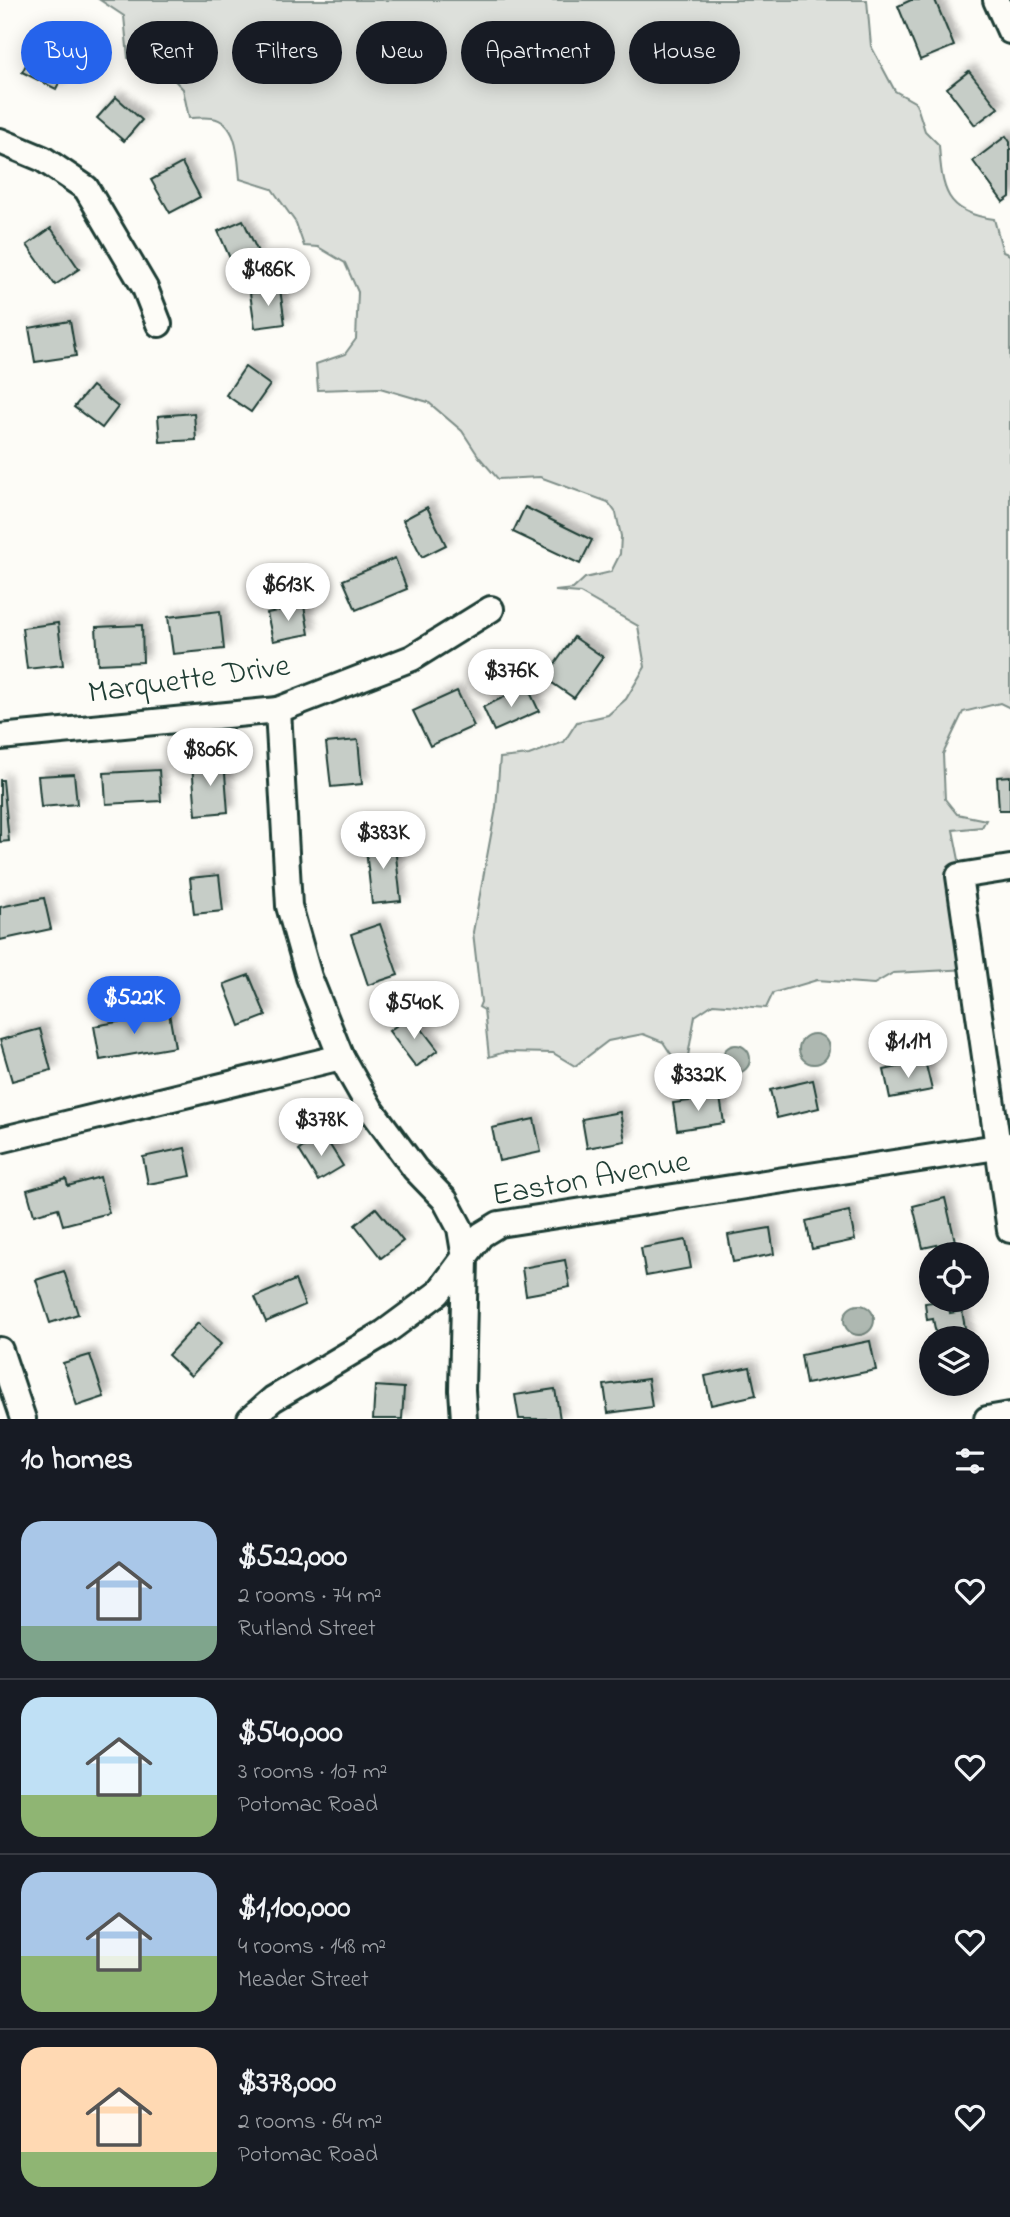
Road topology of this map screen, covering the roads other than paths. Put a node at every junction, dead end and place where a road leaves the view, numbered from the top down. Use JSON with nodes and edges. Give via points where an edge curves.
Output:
{"nodes":[{"id":1,"x":996,"y":0,"type":"edge"},
{"id":2,"x":1010,"y":31,"type":"edge"},
{"id":3,"x":0,"y":141,"type":"edge"},
{"id":4,"x":159,"y":324,"type":"dead end"},
{"id":5,"x":491,"y":609,"type":"dead end"},
{"id":6,"x":278,"y":710,"type":"junction"},
{"id":7,"x":0,"y":737,"type":"edge"},
{"id":8,"x":1010,"y":868,"type":"edge"},
{"id":9,"x":341,"y":1057,"type":"junction"},
{"id":10,"x":0,"y":1140,"type":"edge"},
{"id":11,"x":1004,"y":1146,"type":"edge"},
{"id":12,"x":1010,"y":1230,"type":"edge"},
{"id":13,"x":465,"y":1258,"type":"junction"},
{"id":14,"x":0,"y":1350,"type":"edge"},
{"id":15,"x":1010,"y":1415,"type":"edge"},
{"id":16,"x":23,"y":1419,"type":"edge"},
{"id":17,"x":250,"y":1419,"type":"edge"},
{"id":18,"x":464,"y":1419,"type":"edge"},
{"id":19,"x":987,"y":1419,"type":"edge"}],
"edges":[{"from":1,"to":2,"type":"street"},
{"from":3,"to":4,"type":"street","via":[[43,159],[86,188],[145,288]]},
{"from":5,"to":6,"type":"street","name":"Marquette Drive","via":[[412,658]]},
{"from":6,"to":7,"type":"street","name":"Marquette Drive"},
{"from":6,"to":9,"type":"street","via":[[289,908],[309,977]]},
{"from":8,"to":11,"type":"street","via":[[959,876]]},
{"from":9,"to":10,"type":"street"},
{"from":9,"to":13,"type":"street","via":[[370,1108],[415,1169],[445,1200],[460,1228]]},
{"from":11,"to":12,"type":"street"},
{"from":11,"to":13,"type":"street","name":"Easton Avenue","via":[[499,1224],[481,1235]]},
{"from":13,"to":17,"type":"street","name":"Easton Avenue","via":[[438,1293],[384,1334],[273,1399]]},
{"from":13,"to":18,"type":"street"},
{"from":14,"to":16,"type":"street"},
{"from":15,"to":19,"type":"street"}]}
